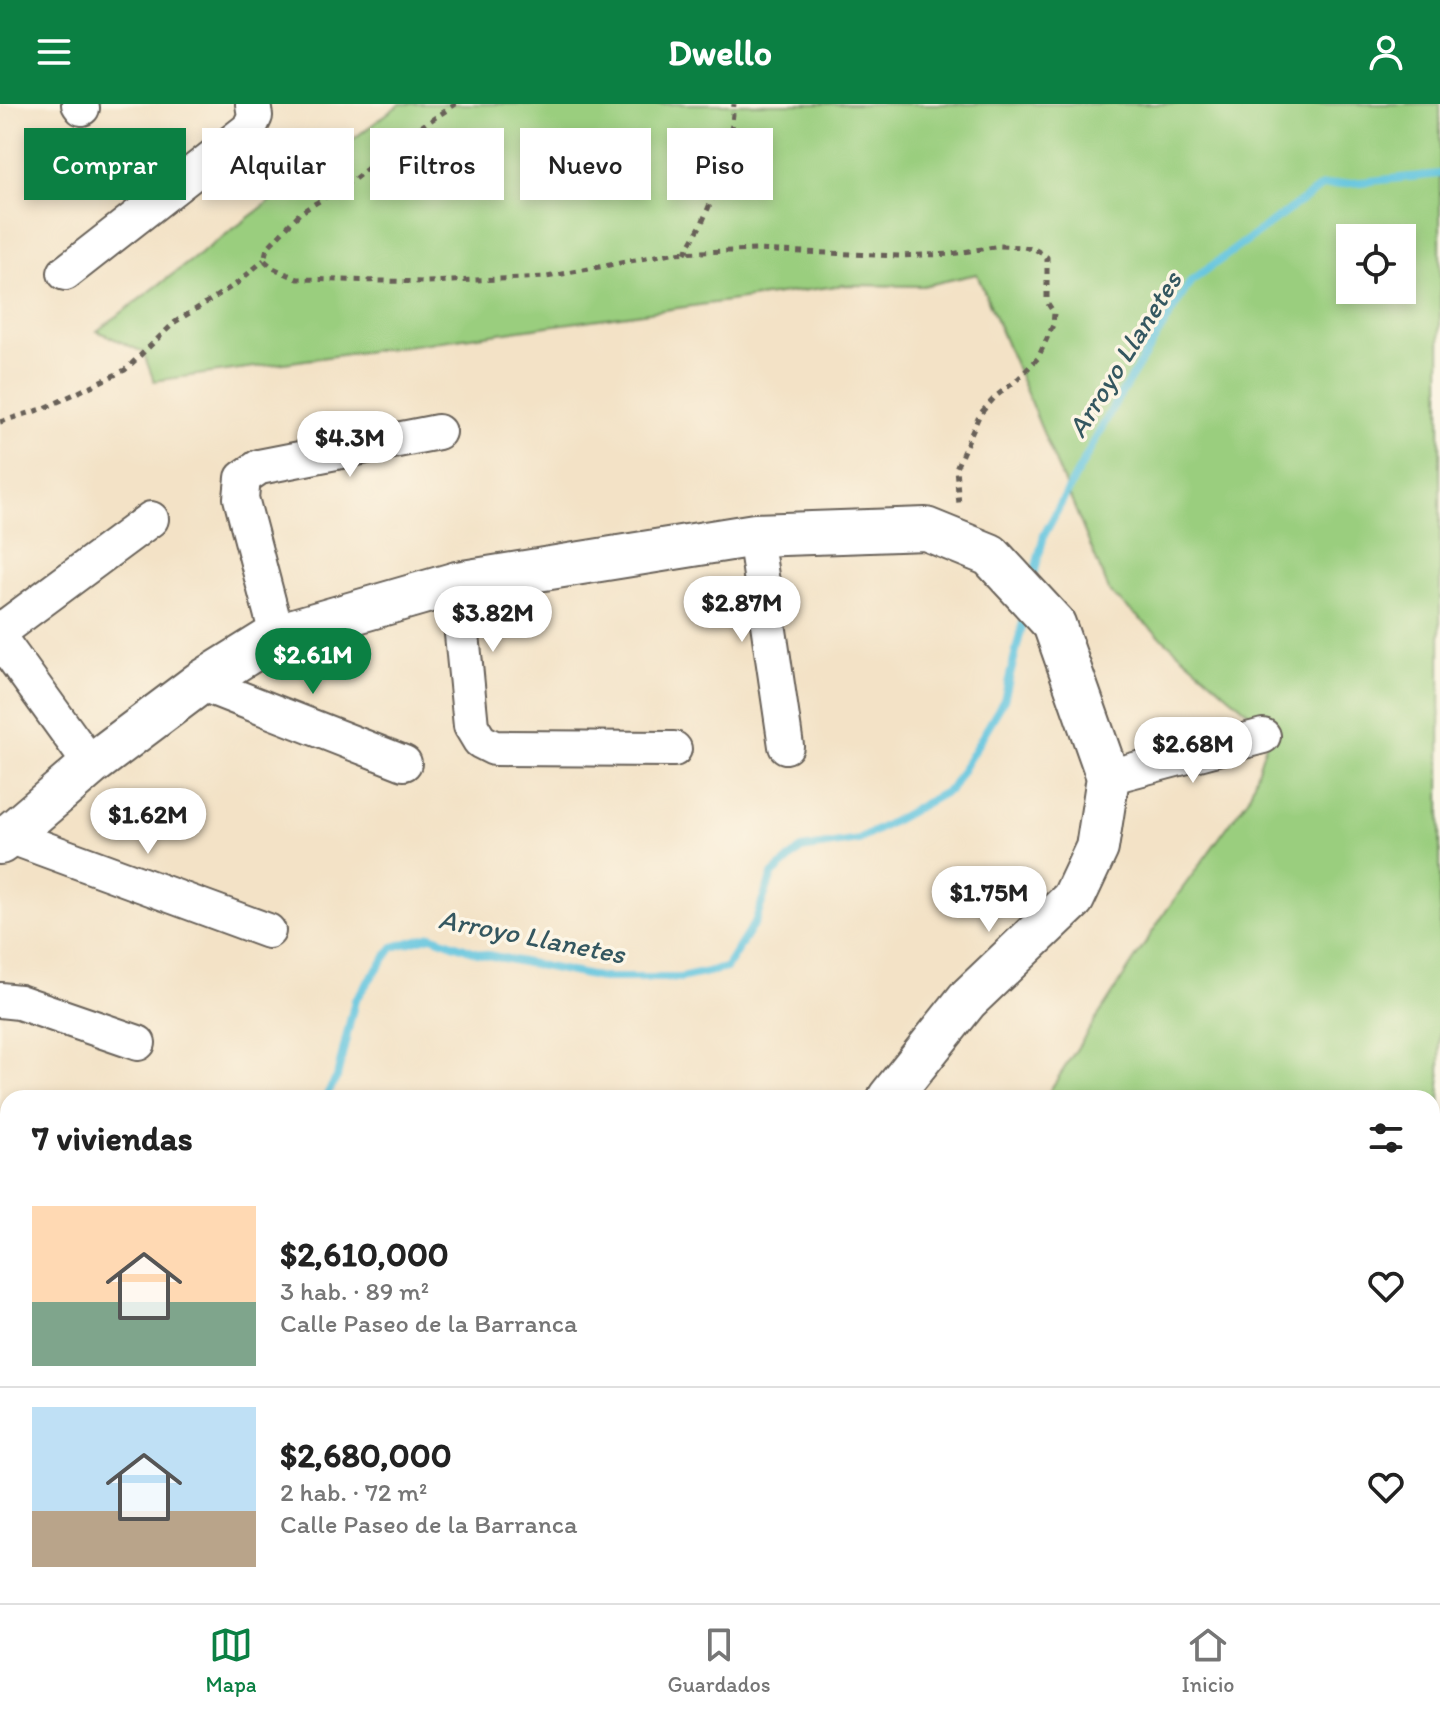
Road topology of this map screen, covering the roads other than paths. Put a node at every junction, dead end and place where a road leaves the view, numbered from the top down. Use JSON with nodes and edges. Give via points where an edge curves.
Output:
{"nodes":[{"id":1,"x":253,"y":104,"type":"edge"},
{"id":2,"x":65,"y":273,"type":"dead end"},
{"id":3,"x":438,"y":432,"type":"dead end"},
{"id":4,"x":151,"y":519,"type":"dead end"},
{"id":5,"x":755,"y":535,"type":"junction"},
{"id":6,"x":457,"y":583,"type":"junction"},
{"id":7,"x":0,"y":631,"type":"edge"},
{"id":8,"x":277,"y":635,"type":"junction"},
{"id":9,"x":0,"y":639,"type":"edge"},
{"id":10,"x":200,"y":683,"type":"junction"},
{"id":11,"x":1263,"y":736,"type":"dead end"},
{"id":12,"x":786,"y":746,"type":"dead end"},
{"id":13,"x":674,"y":749,"type":"dead end"},
{"id":14,"x":404,"y":763,"type":"dead end"},
{"id":15,"x":91,"y":765,"type":"junction"},
{"id":16,"x":1108,"y":777,"type":"junction"},
{"id":17,"x":4,"y":840,"type":"edge"},
{"id":18,"x":268,"y":931,"type":"dead end"},
{"id":19,"x":0,"y":1000,"type":"edge"},
{"id":20,"x":138,"y":1043,"type":"dead end"},
{"id":21,"x":895,"y":1090,"type":"edge"}],
"edges":[{"from":1,"to":2,"type":"street","via":[[249,129]]},
{"from":3,"to":8,"type":"street","via":[[259,467],[243,478],[241,498]]},
{"from":4,"to":7,"type":"street"},
{"from":5,"to":6,"type":"street"},
{"from":5,"to":12,"type":"street"},
{"from":5,"to":16,"type":"street","via":[[926,529],[990,555],[1054,624]]},
{"from":6,"to":8,"type":"street"},
{"from":6,"to":13,"type":"street","via":[[471,726],[480,741],[494,748]]},
{"from":8,"to":10,"type":"street"},
{"from":9,"to":15,"type":"street"},
{"from":10,"to":14,"type":"street"},
{"from":10,"to":15,"type":"street"},
{"from":11,"to":16,"type":"street"},
{"from":15,"to":17,"type":"street"},
{"from":16,"to":21,"type":"street","via":[[1097,848],[1073,899],[967,1000]]},
{"from":17,"to":18,"type":"street"},
{"from":19,"to":20,"type":"street"}]}
